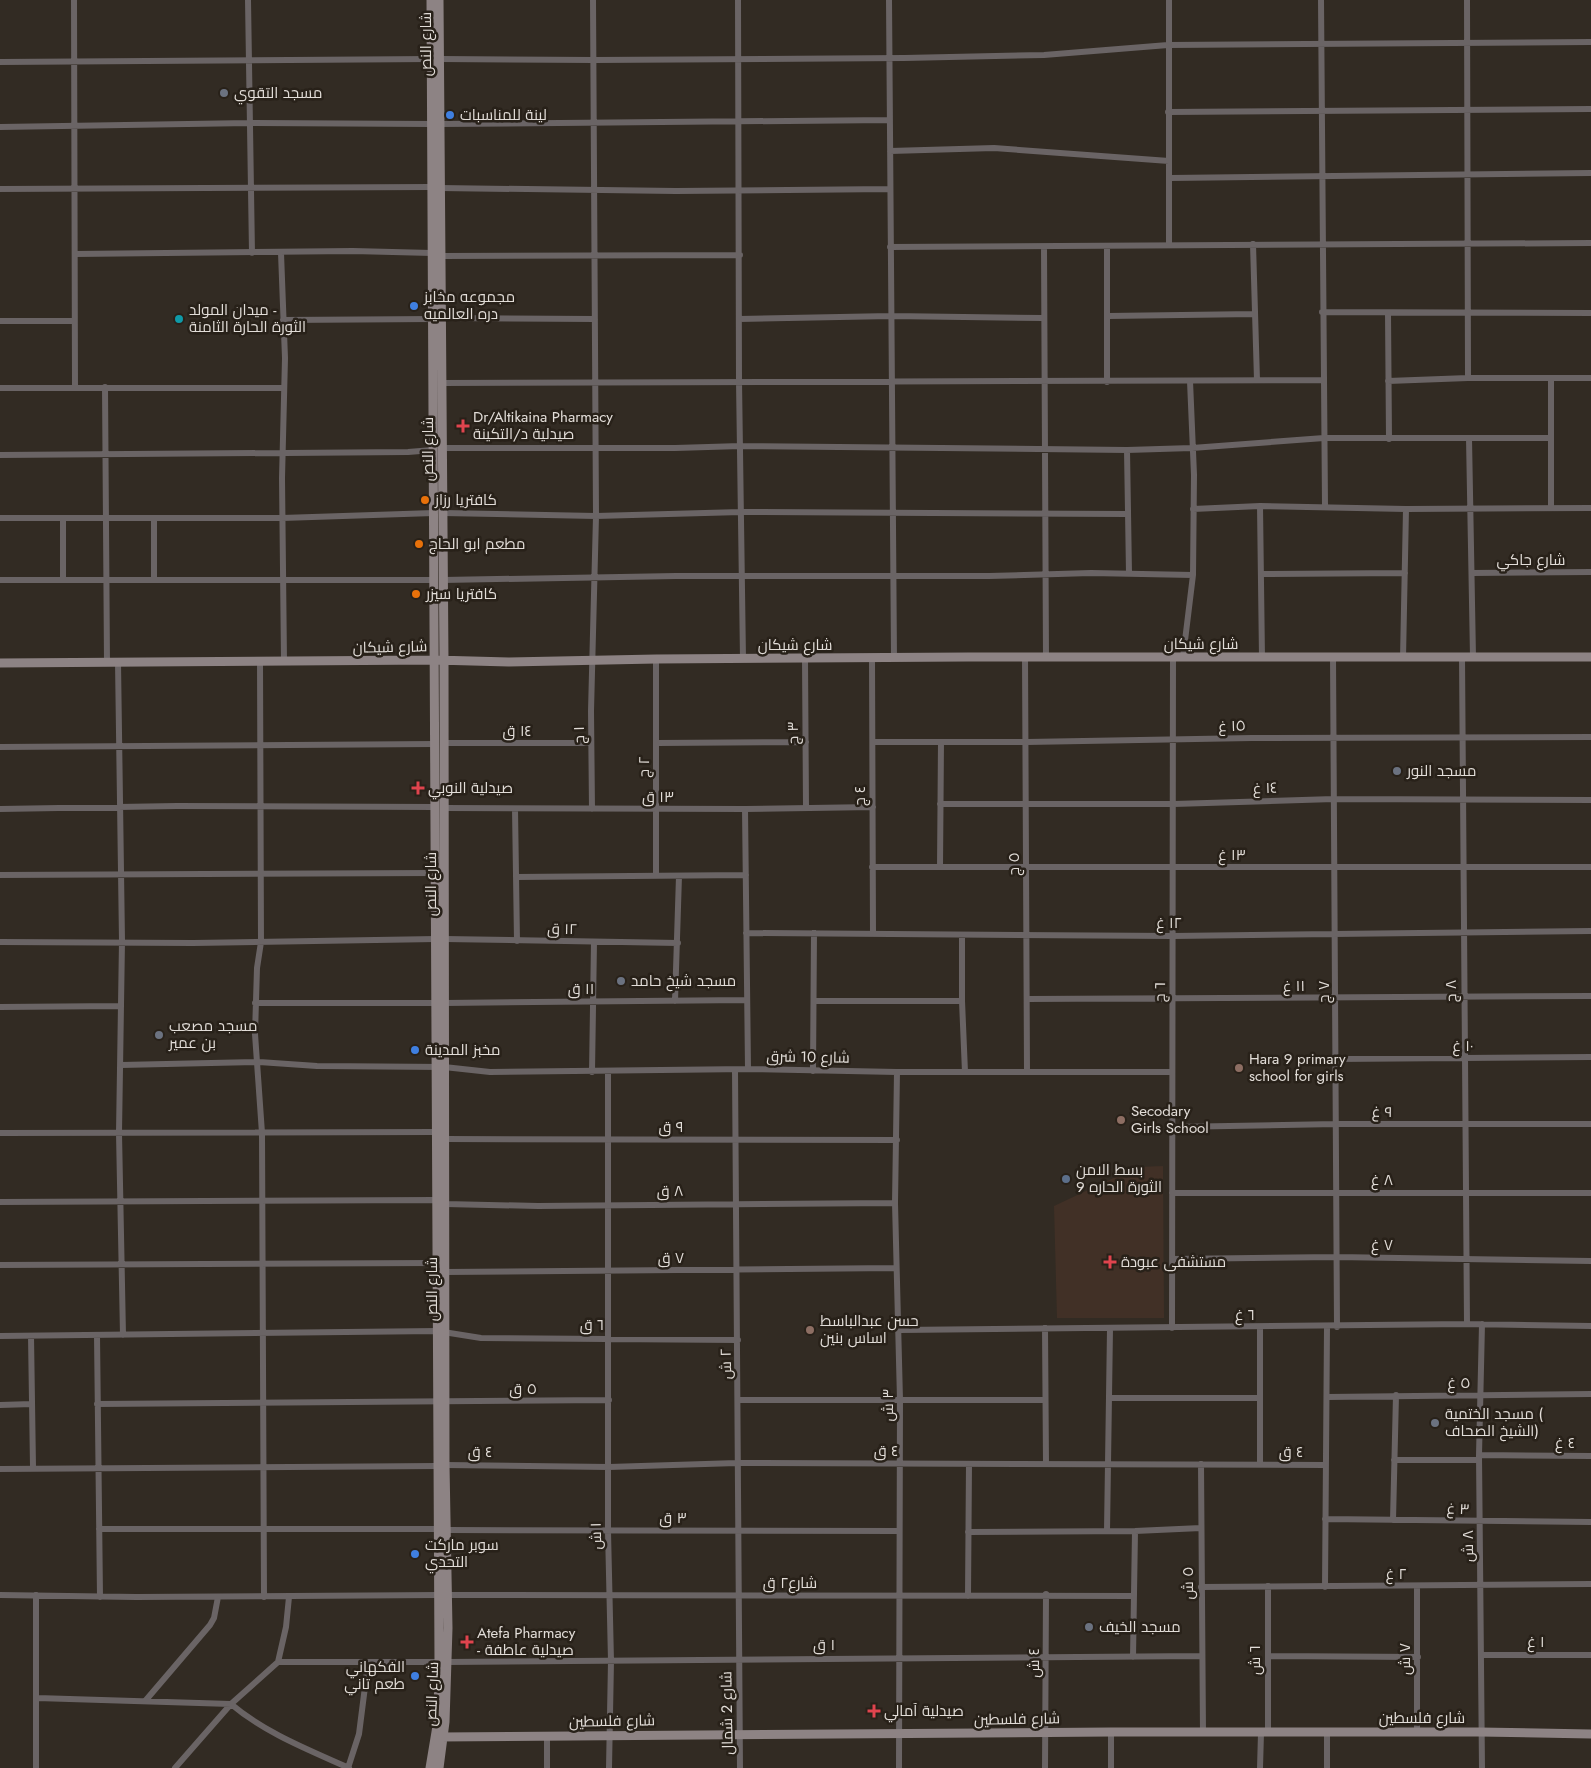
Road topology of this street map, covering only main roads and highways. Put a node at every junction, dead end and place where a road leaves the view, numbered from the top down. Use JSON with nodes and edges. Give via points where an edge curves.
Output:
{"nodes":[{"id":1,"x":431,"y":0,"type":"edge"},
{"id":2,"x":439,"y":0,"type":"edge"},
{"id":3,"x":435,"y":59,"type":"junction"},
{"id":4,"x":436,"y":188,"type":"junction"},
{"id":5,"x":437,"y":318,"type":"junction"},
{"id":6,"x":438,"y":449,"type":"junction"},
{"id":7,"x":438,"y":513,"type":"junction"},
{"id":8,"x":1591,"y":657,"type":"edge"},
{"id":9,"x":440,"y":660,"type":"junction"},
{"id":10,"x":0,"y":663,"type":"edge"},
{"id":11,"x":439,"y":808,"type":"junction"},
{"id":12,"x":440,"y":939,"type":"junction"},
{"id":13,"x":440,"y":1067,"type":"junction"},
{"id":14,"x":442,"y":1332,"type":"junction"},
{"id":15,"x":442,"y":1530,"type":"junction"},
{"id":16,"x":443,"y":1662,"type":"junction"},
{"id":17,"x":1591,"y":1734,"type":"edge"},
{"id":18,"x":440,"y":1737,"type":"junction"},
{"id":19,"x":430,"y":1768,"type":"edge"},
{"id":20,"x":439,"y":1768,"type":"edge"}],
"edges":[{"from":1,"to":3,"type":"main road","name":"شارع النص"},
{"from":2,"to":3,"type":"main road","name":"شارع النص"},
{"from":3,"to":4,"type":"main road","name":"شارع النص"},
{"from":4,"to":5,"type":"main road","name":"شارع النص","via":[[432,253]]},
{"from":4,"to":5,"type":"main road","name":"شارع النص","via":[[442,256]]},
{"from":5,"to":6,"type":"main road","name":"شارع النص"},
{"from":5,"to":6,"type":"main road","name":"شارع النص","via":[[442,383]]},
{"from":6,"to":7,"type":"main road","name":"شارع النص"},
{"from":7,"to":9,"type":"main road","name":"شارع النص","via":[[444,580]]},
{"from":7,"to":9,"type":"main road","name":"شارع النص","via":[[433,580]]},
{"from":8,"to":9,"type":"main road","name":"شارع شيكان"},
{"from":9,"to":10,"type":"main road","name":"شارع شيكان"},
{"from":9,"to":11,"type":"main road","name":"شارع النص"},
{"from":11,"to":12,"type":"main road","name":"شارع النص"},
{"from":11,"to":12,"type":"main road","name":"شارع النص","via":[[436,873]]},
{"from":12,"to":13,"type":"main road","name":"شارع النص"},
{"from":13,"to":14,"type":"main road","name":"شارع النص","via":[[445,1139],[446,1272]]},
{"from":13,"to":14,"type":"main road","name":"شارع النص","via":[[435,1132],[435,1200]]},
{"from":14,"to":15,"type":"main road","name":"شارع النص"},
{"from":15,"to":16,"type":"main road","name":"شارع النص","via":[[438,1595]]},
{"from":15,"to":16,"type":"main road","name":"شارع النص","via":[[448,1596]]},
{"from":16,"to":18,"type":"main road","name":"شارع النص"},
{"from":16,"to":18,"type":"main road","name":"شارع النص","via":[[438,1720]]},
{"from":17,"to":18,"type":"main road","name":"شارع فلسطين","via":[[1111,1732]]},
{"from":18,"to":19,"type":"main road","name":"شارع النص"},
{"from":18,"to":20,"type":"main road","name":"شارع النص"}]}
